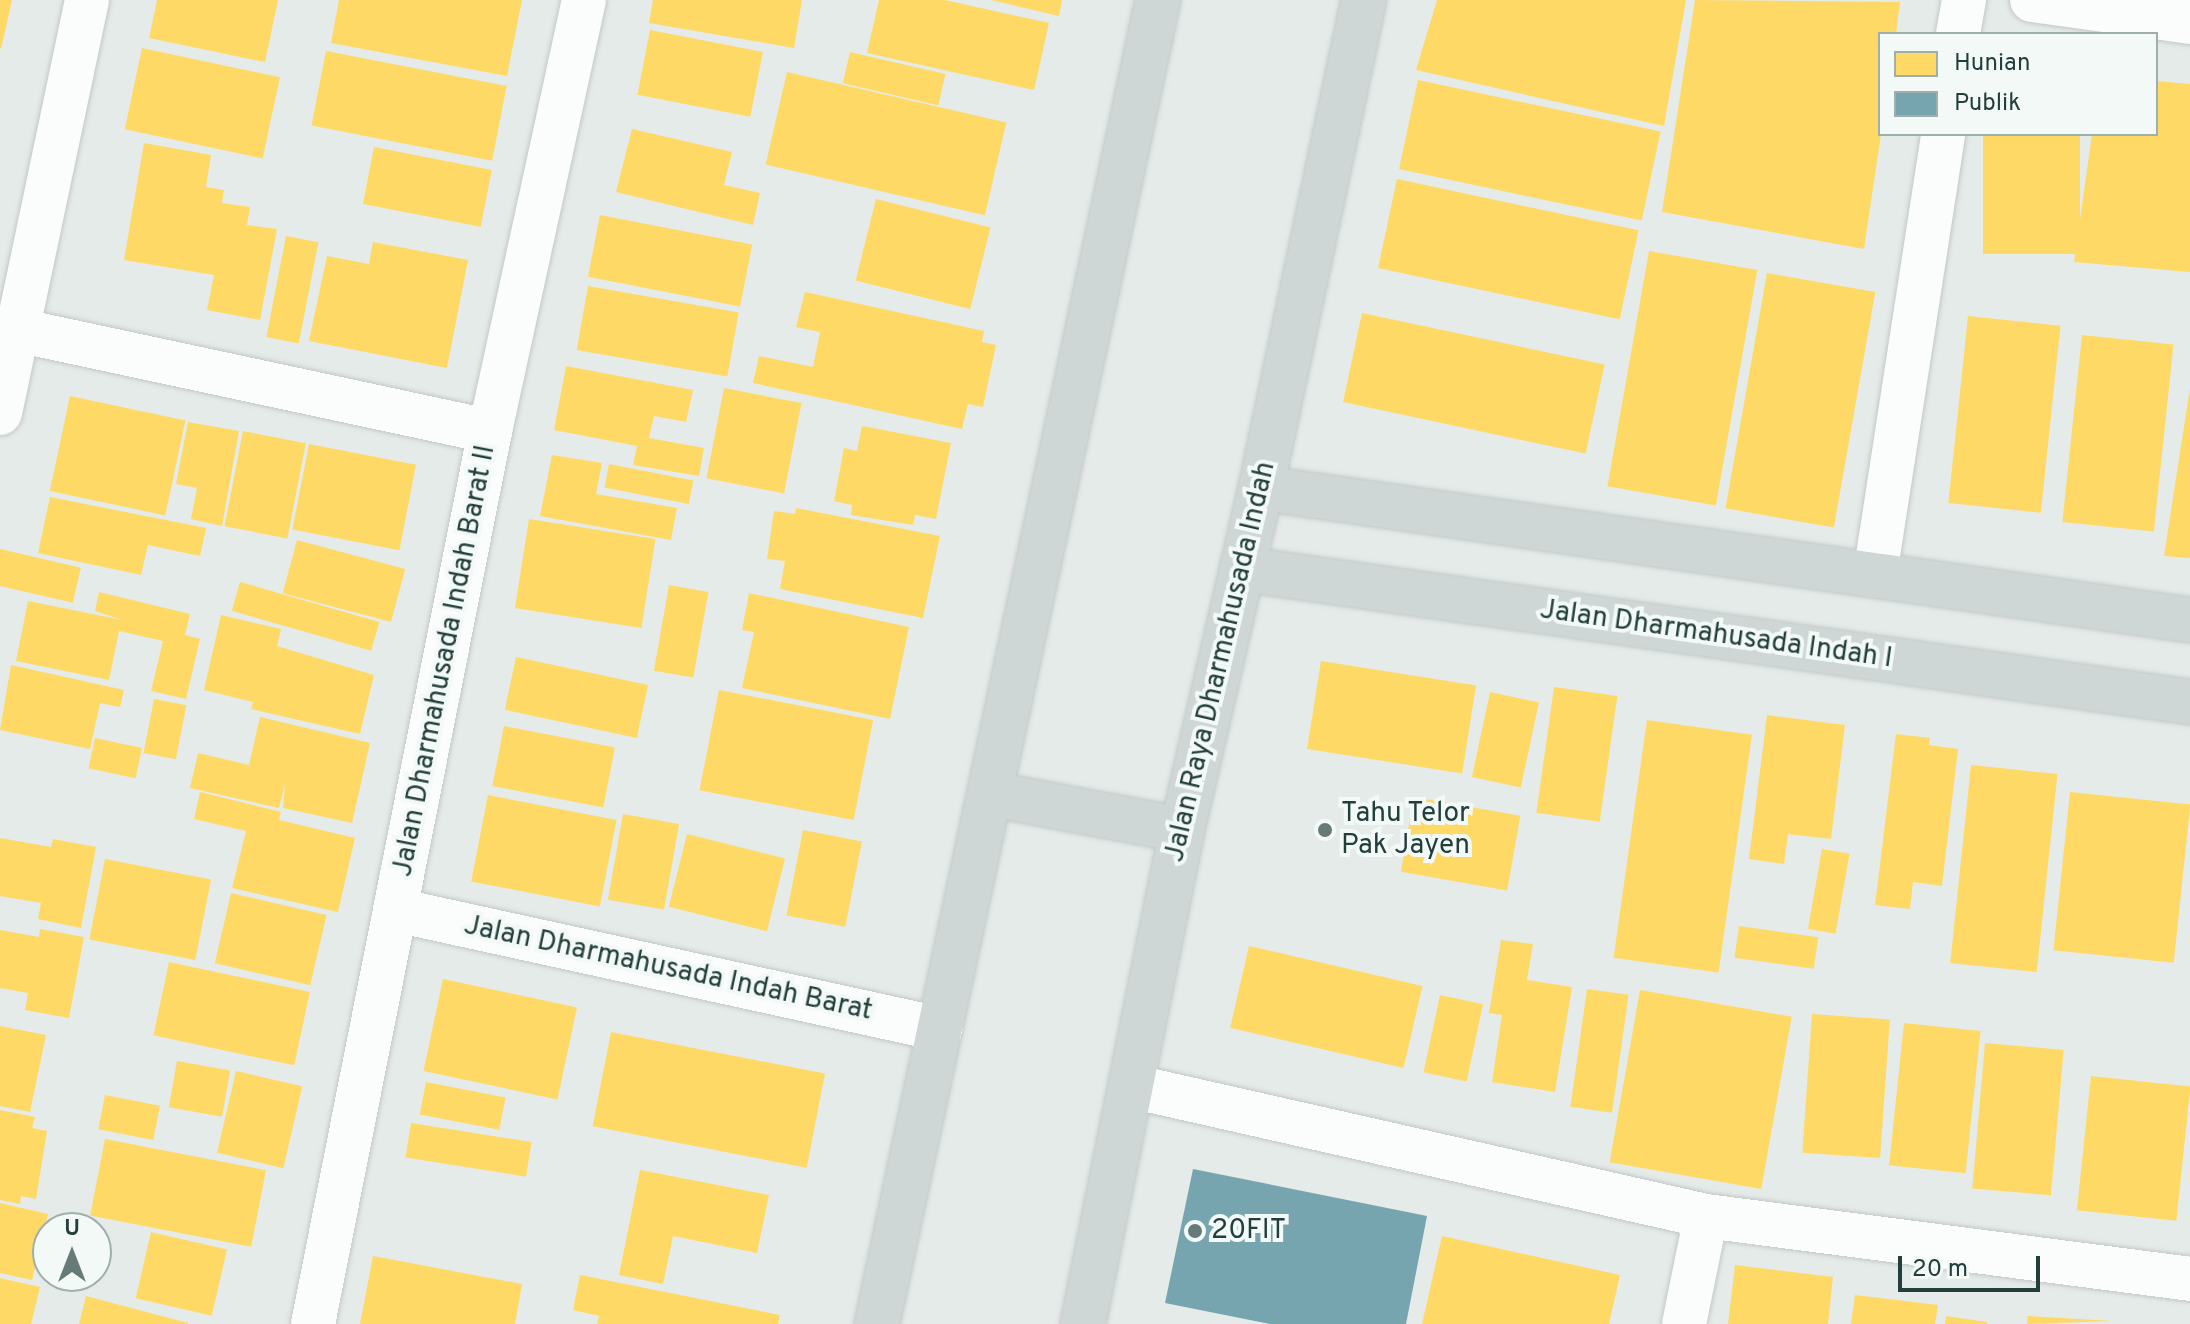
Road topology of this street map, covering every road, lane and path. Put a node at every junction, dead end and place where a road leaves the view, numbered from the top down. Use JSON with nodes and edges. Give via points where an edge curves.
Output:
{"nodes":[{"id":1,"x":87,"y":0,"type":"edge"},
{"id":2,"x":584,"y":0,"type":"edge"},
{"id":3,"x":1158,"y":0,"type":"edge"},
{"id":4,"x":1364,"y":0,"type":"edge"},
{"id":5,"x":1964,"y":0,"type":"edge"},
{"id":6,"x":2032,"y":0,"type":"edge"},
{"id":7,"x":2190,"y":22,"type":"edge"},
{"id":8,"x":1958,"y":32,"type":"edge"},
{"id":9,"x":1943,"y":136,"type":"edge"},
{"id":10,"x":17,"y":330,"type":"junction"},
{"id":11,"x":0,"y":413,"type":"edge"},
{"id":12,"x":490,"y":431,"type":"junction"},
{"id":13,"x":1261,"y":488,"type":"junction"},
{"id":14,"x":1242,"y":569,"type":"junction"},
{"id":15,"x":1875,"y":575,"type":"junction"},
{"id":16,"x":2190,"y":620,"type":"edge"},
{"id":17,"x":2190,"y":702,"type":"edge"},
{"id":18,"x":990,"y":794,"type":"junction"},
{"id":19,"x":1182,"y":830,"type":"junction"},
{"id":20,"x":396,"y":910,"type":"junction"},
{"id":21,"x":940,"y":1029,"type":"junction"},
{"id":22,"x":1131,"y":1086,"type":"junction"},
{"id":23,"x":1706,"y":1216,"type":"junction"},
{"id":24,"x":2190,"y":1279,"type":"edge"},
{"id":25,"x":313,"y":1324,"type":"edge"},
{"id":26,"x":877,"y":1324,"type":"edge"},
{"id":27,"x":1083,"y":1324,"type":"edge"},
{"id":28,"x":1684,"y":1324,"type":"edge"}],
"edges":[{"from":1,"to":10,"type":"street"},
{"from":2,"to":12,"type":"street","name":"Jalan Dharmahusada Indah Barat II"},
{"from":3,"to":18,"type":"main road"},
{"from":4,"to":13,"type":"main road","name":"Jalan Raya Dharmahusada Indah"},
{"from":5,"to":8,"type":"street"},
{"from":6,"to":7,"type":"street"},
{"from":9,"to":15,"type":"street"},
{"from":10,"to":11,"type":"street"},
{"from":10,"to":12,"type":"street"},
{"from":12,"to":20,"type":"street","name":"Jalan Dharmahusada Indah Barat II"},
{"from":13,"to":14,"type":"main road","name":"Jalan Raya Dharmahusada Indah"},
{"from":13,"to":15,"type":"main road"},
{"from":14,"to":17,"type":"main road","name":"Jalan Dharmahusada Indah I"},
{"from":14,"to":19,"type":"main road","name":"Jalan Raya Dharmahusada Indah"},
{"from":15,"to":16,"type":"main road"},
{"from":18,"to":19,"type":"main road"},
{"from":18,"to":21,"type":"main road"},
{"from":19,"to":22,"type":"main road","name":"Jalan Raya Dharmahusada Indah"},
{"from":20,"to":21,"type":"street","name":"Jalan Dharmahusada Indah Barat"},
{"from":20,"to":25,"type":"street","name":"Jalan Dharmahusada Indah Barat II"},
{"from":21,"to":26,"type":"main road"},
{"from":22,"to":23,"type":"street"},
{"from":22,"to":27,"type":"main road","name":"Jalan Raya Dharmahusada Indah"},
{"from":23,"to":24,"type":"street"},
{"from":23,"to":28,"type":"street"}]}
